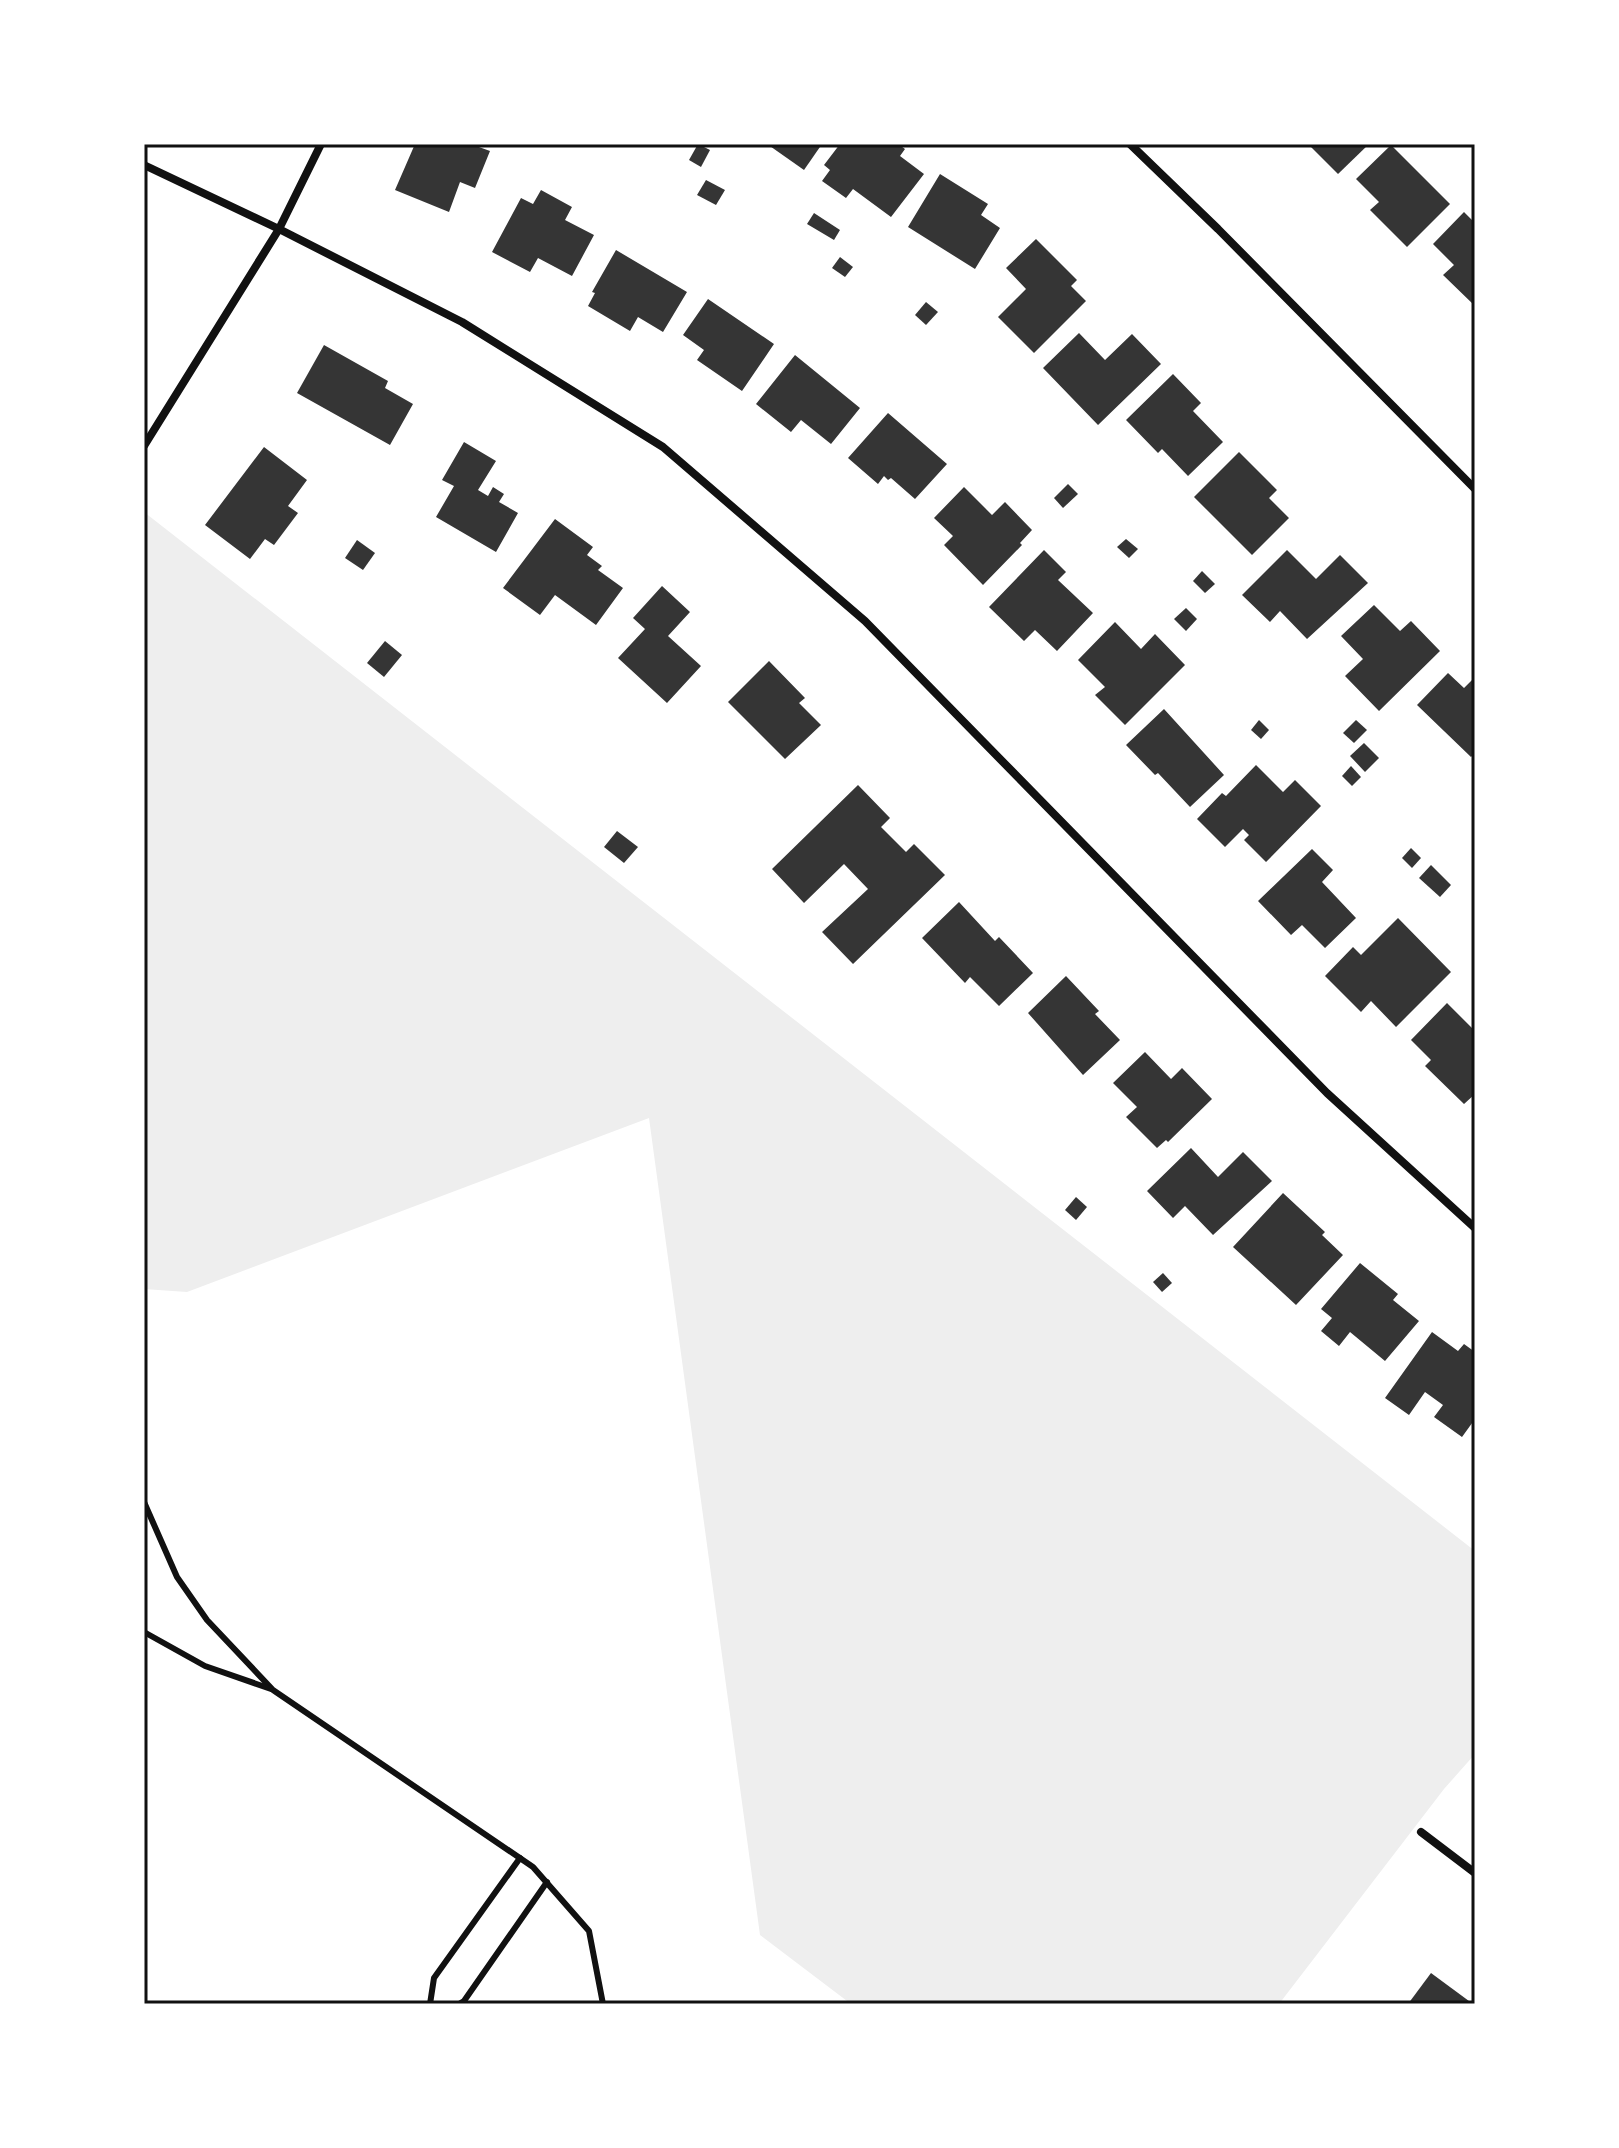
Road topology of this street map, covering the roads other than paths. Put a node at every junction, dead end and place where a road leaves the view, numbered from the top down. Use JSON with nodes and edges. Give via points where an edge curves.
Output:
{"nodes":[{"id":1,"x":321,"y":144,"type":"edge"},
{"id":2,"x":1130,"y":144,"type":"edge"},
{"id":3,"x":144,"y":165,"type":"edge"},
{"id":4,"x":279,"y":229,"type":"junction"},
{"id":5,"x":144,"y":446,"type":"edge"},
{"id":6,"x":1475,"y":489,"type":"edge"},
{"id":7,"x":1475,"y":1228,"type":"edge"},
{"id":8,"x":144,"y":1502,"type":"edge"},
{"id":9,"x":144,"y":1632,"type":"edge"},
{"id":10,"x":273,"y":1690,"type":"junction"},
{"id":11,"x":1421,"y":1832,"type":"dead end"},
{"id":12,"x":520,"y":1858,"type":"junction"},
{"id":13,"x":1475,"y":1873,"type":"edge"},
{"id":14,"x":547,"y":1882,"type":"junction"},
{"id":15,"x":430,"y":2004,"type":"edge"},
{"id":16,"x":459,"y":2004,"type":"edge"},
{"id":17,"x":603,"y":2004,"type":"edge"}],
"edges":[{"from":1,"to":4,"type":"street"},
{"from":2,"to":6,"type":"street"},
{"from":3,"to":4,"type":"street"},
{"from":4,"to":5,"type":"street"},
{"from":4,"to":7,"type":"street","via":[[462,322],[663,447],[865,621],[1327,1093]]},
{"from":8,"to":10,"type":"lane","via":[[177,1577],[207,1620]]},
{"from":9,"to":10,"type":"lane","via":[[205,1666]]},
{"from":10,"to":12,"type":"lane"},
{"from":11,"to":13,"type":"street"},
{"from":12,"to":14,"type":"lane"},
{"from":12,"to":15,"type":"lane","via":[[434,1978]]},
{"from":14,"to":16,"type":"lane"},
{"from":14,"to":17,"type":"lane","via":[[589,1931]]}]}
